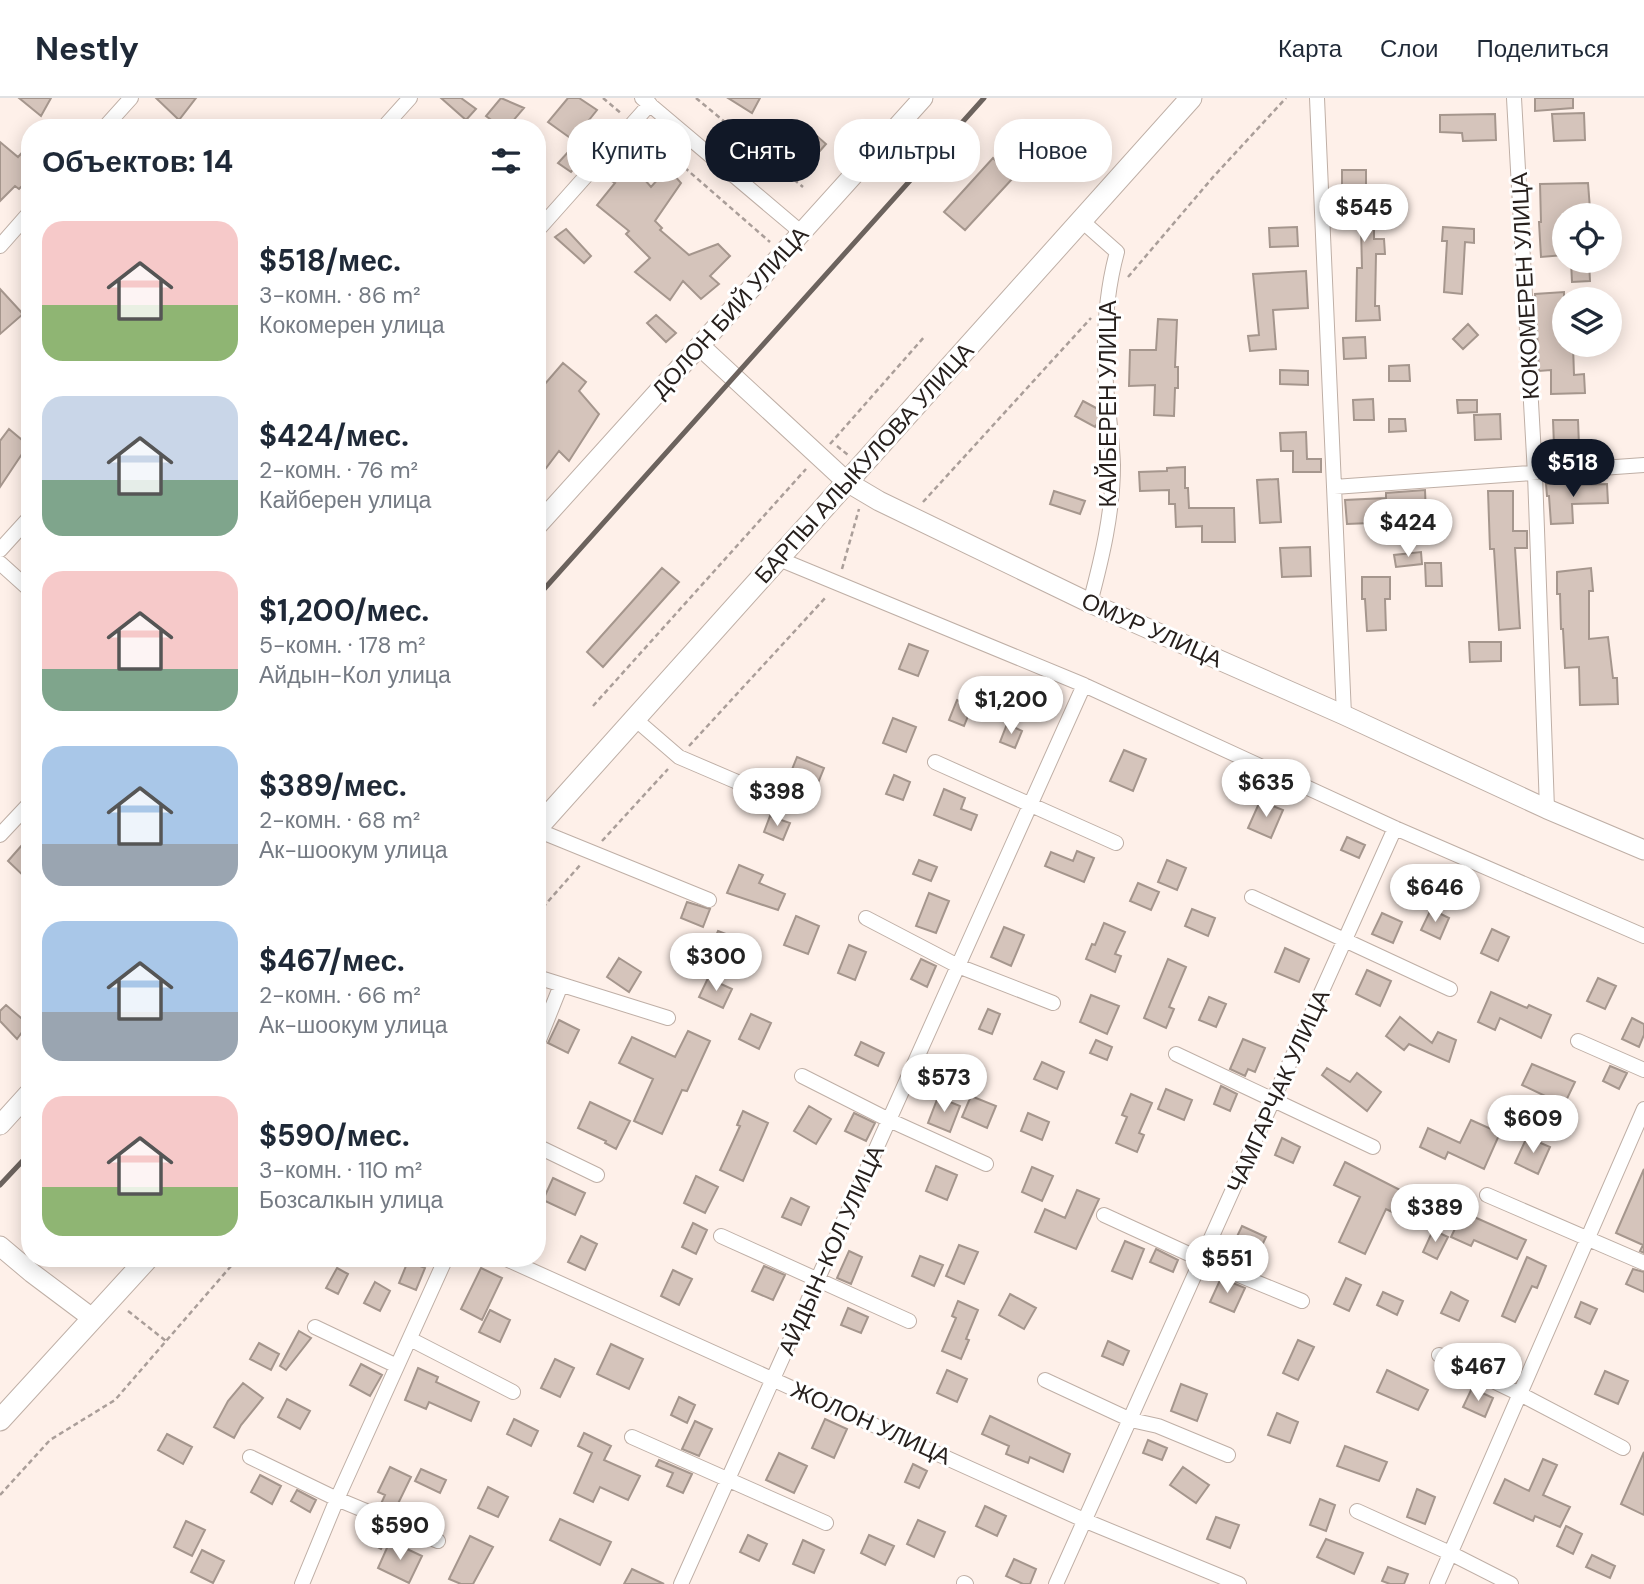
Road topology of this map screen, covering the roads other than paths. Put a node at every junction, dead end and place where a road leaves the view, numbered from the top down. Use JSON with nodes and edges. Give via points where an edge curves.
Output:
{"nodes":[{"id":1,"x":131,"y":98,"type":"edge"},
{"id":2,"x":410,"y":98,"type":"edge"},
{"id":3,"x":923,"y":98,"type":"edge"},
{"id":4,"x":1191,"y":98,"type":"edge"},
{"id":5,"x":1317,"y":98,"type":"edge"},
{"id":6,"x":1514,"y":98,"type":"edge"},
{"id":7,"x":646,"y":101,"type":"edge"},
{"id":8,"x":112,"y":119,"type":"edge"},
{"id":9,"x":391,"y":119,"type":"edge"},
{"id":10,"x":1082,"y":221,"type":"junction"},
{"id":11,"x":21,"y":222,"type":"edge"},
{"id":12,"x":546,"y":222,"type":"edge"},
{"id":13,"x":802,"y":233,"type":"junction"},
{"id":14,"x":0,"y":246,"type":"edge"},
{"id":15,"x":700,"y":346,"type":"junction"},
{"id":16,"x":1644,"y":466,"type":"edge"},
{"id":17,"x":1535,"y":474,"type":"junction"},
{"id":18,"x":847,"y":482,"type":"junction"},
{"id":19,"x":1334,"y":487,"type":"junction"},
{"id":20,"x":546,"y":516,"type":"edge"},
{"id":21,"x":21,"y":527,"type":"edge"},
{"id":22,"x":0,"y":550,"type":"edge"},
{"id":23,"x":779,"y":559,"type":"junction"},
{"id":24,"x":0,"y":563,"type":"edge"},
{"id":25,"x":21,"y":582,"type":"edge"},
{"id":26,"x":1090,"y":603,"type":"junction"},
{"id":27,"x":1084,"y":685,"type":"junction"},
{"id":28,"x":1344,"y":715,"type":"junction"},
{"id":29,"x":635,"y":719,"type":"junction"},
{"id":30,"x":935,"y":762,"type":"dead end"},
{"id":31,"x":749,"y":787,"type":"dead end"},
{"id":32,"x":1030,"y":804,"type":"junction"},
{"id":33,"x":1547,"y":809,"type":"junction"},
{"id":34,"x":21,"y":813,"type":"edge"},
{"id":35,"x":546,"y":819,"type":"edge"},
{"id":36,"x":1395,"y":828,"type":"junction"},
{"id":37,"x":546,"y":833,"type":"edge"},
{"id":38,"x":0,"y":835,"type":"edge"},
{"id":39,"x":1116,"y":843,"type":"dead end"},
{"id":40,"x":1644,"y":850,"type":"edge"},
{"id":41,"x":1252,"y":897,"type":"dead end"},
{"id":42,"x":709,"y":900,"type":"dead end"},
{"id":43,"x":866,"y":918,"type":"dead end"},
{"id":44,"x":1644,"y":936,"type":"edge"},
{"id":45,"x":1345,"y":940,"type":"junction"},
{"id":46,"x":958,"y":966,"type":"junction"},
{"id":47,"x":546,"y":980,"type":"edge"},
{"id":48,"x":561,"y":985,"type":"junction"},
{"id":49,"x":1450,"y":989,"type":"dead end"},
{"id":50,"x":1053,"y":1003,"type":"dead end"},
{"id":51,"x":668,"y":1018,"type":"dead end"},
{"id":52,"x":546,"y":1022,"type":"edge"},
{"id":53,"x":1578,"y":1041,"type":"dead end"},
{"id":54,"x":1176,"y":1054,"type":"dead end"},
{"id":55,"x":1644,"y":1070,"type":"edge"},
{"id":56,"x":802,"y":1076,"type":"dead end"},
{"id":57,"x":1273,"y":1100,"type":"junction"},
{"id":58,"x":21,"y":1102,"type":"edge"},
{"id":59,"x":1644,"y":1109,"type":"edge"},
{"id":60,"x":889,"y":1120,"type":"junction"},
{"id":61,"x":0,"y":1125,"type":"edge"},
{"id":62,"x":1373,"y":1147,"type":"dead end"},
{"id":63,"x":546,"y":1150,"type":"edge"},
{"id":64,"x":986,"y":1164,"type":"dead end"},
{"id":65,"x":597,"y":1175,"type":"dead end"},
{"id":66,"x":1487,"y":1195,"type":"dead end"},
{"id":67,"x":1104,"y":1215,"type":"dead end"},
{"id":68,"x":720,"y":1236,"type":"dead end"},
{"id":69,"x":1587,"y":1239,"type":"junction"},
{"id":70,"x":0,"y":1246,"type":"edge"},
{"id":71,"x":1202,"y":1260,"type":"junction"},
{"id":72,"x":21,"y":1264,"type":"edge"},
{"id":73,"x":1644,"y":1264,"type":"edge"},
{"id":74,"x":25,"y":1267,"type":"edge"},
{"id":75,"x":140,"y":1267,"type":"edge"},
{"id":76,"x":442,"y":1267,"type":"edge"},
{"id":77,"x":524,"y":1267,"type":"edge"},
{"id":78,"x":818,"y":1280,"type":"junction"},
{"id":79,"x":1301,"y":1301,"type":"dead end"},
{"id":80,"x":92,"y":1318,"type":"junction"},
{"id":81,"x":909,"y":1321,"type":"dead end"},
{"id":82,"x":315,"y":1327,"type":"dead end"},
{"id":83,"x":410,"y":1339,"type":"junction"},
{"id":84,"x":1439,"y":1355,"type":"dead end"},
{"id":85,"x":397,"y":1366,"type":"junction"},
{"id":86,"x":774,"y":1379,"type":"junction"},
{"id":87,"x":1045,"y":1380,"type":"dead end"},
{"id":88,"x":513,"y":1392,"type":"dead end"},
{"id":89,"x":1520,"y":1394,"type":"junction"},
{"id":90,"x":0,"y":1420,"type":"edge"},
{"id":91,"x":1131,"y":1420,"type":"junction"},
{"id":92,"x":632,"y":1437,"type":"dead end"},
{"id":93,"x":1623,"y":1448,"type":"dead end"},
{"id":94,"x":1228,"y":1455,"type":"dead end"},
{"id":95,"x":250,"y":1457,"type":"dead end"},
{"id":96,"x":726,"y":1480,"type":"junction"},
{"id":97,"x":337,"y":1499,"type":"junction"},
{"id":98,"x":1357,"y":1511,"type":"dead end"},
{"id":99,"x":1086,"y":1521,"type":"junction"},
{"id":100,"x":826,"y":1522,"type":"dead end"},
{"id":101,"x":438,"y":1541,"type":"dead end"},
{"id":102,"x":1450,"y":1553,"type":"junction"},
{"id":103,"x":302,"y":1584,"type":"edge"},
{"id":104,"x":681,"y":1584,"type":"edge"},
{"id":105,"x":1056,"y":1584,"type":"edge"},
{"id":106,"x":1239,"y":1584,"type":"edge"},
{"id":107,"x":1437,"y":1584,"type":"edge"},
{"id":108,"x":1511,"y":1584,"type":"edge"}],
"edges":[{"from":1,"to":8,"type":"street"},
{"from":2,"to":9,"type":"street"},
{"from":3,"to":13,"type":"street","name":"ДОЛОН БИЙ УЛИЦА"},
{"from":4,"to":10,"type":"main road","name":"БАРПЫ АЛЫКУЛОВА УЛИЦА"},
{"from":5,"to":19,"type":"street"},
{"from":6,"to":17,"type":"street","name":"КОКОМЕРЕН УЛИЦА"},
{"from":7,"to":12,"type":"street","via":[[633,123]]},
{"from":7,"to":13,"type":"street"},
{"from":10,"to":18,"type":"main road","name":"БАРПЫ АЛЫКУЛОВА УЛИЦА"},
{"from":10,"to":26,"type":"street","name":"КАЙБЕРЕН УЛИЦА","via":[[1117,252],[1105,324],[1113,467],[1106,543]]},
{"from":11,"to":14,"type":"street"},
{"from":13,"to":15,"type":"street","name":"ДОЛОН БИЙ УЛИЦА"},
{"from":15,"to":18,"type":"street","name":"ОМУР УЛИЦА"},
{"from":15,"to":20,"type":"street","name":"ДОЛОН БИЙ УЛИЦА"},
{"from":16,"to":17,"type":"street"},
{"from":17,"to":19,"type":"street"},
{"from":17,"to":33,"type":"street","name":"КОКОМЕРЕН УЛИЦА"},
{"from":18,"to":23,"type":"main road","name":"БАРПЫ АЛЫКУЛОВА УЛИЦА"},
{"from":18,"to":26,"type":"street","name":"ОМУР УЛИЦА"},
{"from":19,"to":28,"type":"street"},
{"from":21,"to":22,"type":"street"},
{"from":23,"to":27,"type":"street"},
{"from":23,"to":29,"type":"main road","name":"БАРПЫ АЛЫКУЛОВА УЛИЦА"},
{"from":24,"to":25,"type":"street"},
{"from":26,"to":28,"type":"street","name":"ОМУР УЛИЦА"},
{"from":27,"to":32,"type":"street","name":"АЙДЫН-КОЛ УЛИЦА"},
{"from":27,"to":36,"type":"street"},
{"from":28,"to":33,"type":"street","name":"ОМУР УЛИЦА"},
{"from":29,"to":31,"type":"street","via":[[679,757]]},
{"from":29,"to":35,"type":"main road","name":"БАРПЫ АЛЫКУЛОВА УЛИЦА"},
{"from":30,"to":32,"type":"street"},
{"from":32,"to":39,"type":"street"},
{"from":32,"to":46,"type":"street","name":"АЙДЫН-КОЛ УЛИЦА"},
{"from":33,"to":40,"type":"street","name":"ОМУР УЛИЦА"},
{"from":34,"to":38,"type":"street"},
{"from":36,"to":44,"type":"street"},
{"from":36,"to":45,"type":"street","name":"ЧАМГАРЧАК УЛИЦА"},
{"from":37,"to":42,"type":"street"},
{"from":41,"to":45,"type":"street"},
{"from":43,"to":46,"type":"street"},
{"from":45,"to":49,"type":"street"},
{"from":45,"to":57,"type":"street","name":"ЧАМГАРЧАК УЛИЦА"},
{"from":46,"to":50,"type":"street"},
{"from":46,"to":60,"type":"street","name":"АЙДЫН-КОЛ УЛИЦА"},
{"from":47,"to":48,"type":"street"},
{"from":48,"to":51,"type":"street"},
{"from":48,"to":52,"type":"street"},
{"from":53,"to":55,"type":"street"},
{"from":54,"to":57,"type":"street"},
{"from":56,"to":60,"type":"street"},
{"from":57,"to":62,"type":"street"},
{"from":57,"to":71,"type":"street","name":"ЧАМГАРЧАК УЛИЦА"},
{"from":58,"to":61,"type":"street"},
{"from":59,"to":69,"type":"street"},
{"from":60,"to":64,"type":"street"},
{"from":60,"to":78,"type":"street","name":"АЙДЫН-КОЛ УЛИЦА"},
{"from":63,"to":65,"type":"street"},
{"from":66,"to":69,"type":"street"},
{"from":67,"to":71,"type":"street"},
{"from":68,"to":78,"type":"street"},
{"from":69,"to":73,"type":"street"},
{"from":69,"to":89,"type":"street"},
{"from":70,"to":72,"type":"street"},
{"from":71,"to":79,"type":"street"},
{"from":71,"to":91,"type":"street","name":"ЧАМГАРЧАК УЛИЦА"},
{"from":74,"to":80,"type":"street"},
{"from":75,"to":80,"type":"main road"},
{"from":76,"to":83,"type":"street"},
{"from":77,"to":86,"type":"street","name":"ЖОЛОН УЛИЦА"},
{"from":78,"to":81,"type":"street"},
{"from":78,"to":86,"type":"street","name":"АЙДЫН-КОЛ УЛИЦА"},
{"from":80,"to":90,"type":"main road"},
{"from":82,"to":85,"type":"street"},
{"from":83,"to":85,"type":"street"},
{"from":83,"to":88,"type":"street"},
{"from":84,"to":89,"type":"street"},
{"from":85,"to":97,"type":"street"},
{"from":86,"to":96,"type":"street","name":"АЙДЫН-КОЛ УЛИЦА"},
{"from":86,"to":99,"type":"street","name":"ЖОЛОН УЛИЦА"},
{"from":87,"to":91,"type":"street"},
{"from":89,"to":93,"type":"street"},
{"from":89,"to":102,"type":"street"},
{"from":91,"to":94,"type":"street","via":[[1158,1426]]},
{"from":91,"to":99,"type":"street","name":"ЧАМГАРЧАК УЛИЦА"},
{"from":92,"to":96,"type":"street"},
{"from":95,"to":97,"type":"street"},
{"from":96,"to":100,"type":"street"},
{"from":96,"to":104,"type":"street","name":"АЙДЫН-КОЛ УЛИЦА"},
{"from":97,"to":101,"type":"street"},
{"from":97,"to":103,"type":"street"},
{"from":98,"to":102,"type":"street"},
{"from":99,"to":105,"type":"street","name":"ЧАМГАРЧАК УЛИЦА"},
{"from":99,"to":106,"type":"street","name":"ЖОЛОН УЛИЦА"},
{"from":102,"to":107,"type":"street"},
{"from":102,"to":108,"type":"street"}]}
